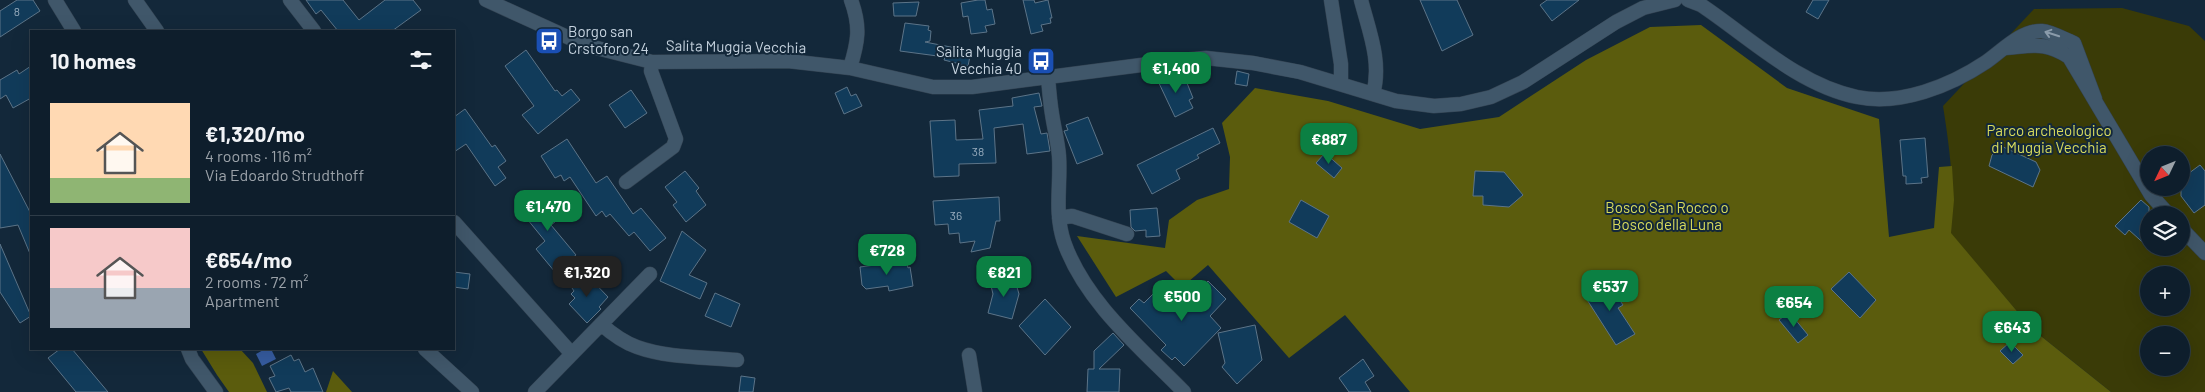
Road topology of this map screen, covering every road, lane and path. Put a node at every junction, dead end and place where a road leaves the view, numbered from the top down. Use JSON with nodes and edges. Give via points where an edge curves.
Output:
{"nodes":[{"id":1,"x":55,"y":0,"type":"edge"},
{"id":2,"x":134,"y":0,"type":"edge"},
{"id":3,"x":290,"y":0,"type":"edge"},
{"id":4,"x":486,"y":0,"type":"edge"},
{"id":5,"x":851,"y":0,"type":"edge"},
{"id":6,"x":1332,"y":0,"type":"edge"},
{"id":7,"x":1361,"y":0,"type":"edge"},
{"id":8,"x":1675,"y":0,"type":"edge"},
{"id":9,"x":1688,"y":0,"type":"edge"},
{"id":10,"x":73,"y":30,"type":"edge"},
{"id":11,"x":156,"y":30,"type":"edge"},
{"id":12,"x":313,"y":30,"type":"edge"},
{"id":13,"x":652,"y":62,"type":"junction"},
{"id":14,"x":850,"y":68,"type":"junction"},
{"id":15,"x":1048,"y":76,"type":"junction"},
{"id":16,"x":1340,"y":84,"type":"junction"},
{"id":17,"x":1373,"y":94,"type":"junction"},
{"id":18,"x":626,"y":182,"type":"dead end"},
{"id":19,"x":2160,"y":206,"type":"edge"},
{"id":20,"x":1059,"y":218,"type":"junction"},
{"id":21,"x":455,"y":223,"type":"edge"},
{"id":22,"x":1127,"y":234,"type":"dead end"},
{"id":23,"x":2190,"y":237,"type":"edge"},
{"id":24,"x":2205,"y":253,"type":"edge"},
{"id":25,"x":650,"y":274,"type":"dead end"},
{"id":26,"x":601,"y":324,"type":"junction"},
{"id":27,"x":188,"y":350,"type":"edge"},
{"id":28,"x":426,"y":350,"type":"edge"},
{"id":29,"x":571,"y":353,"type":"junction"},
{"id":30,"x":969,"y":354,"type":"dead end"},
{"id":31,"x":737,"y":360,"type":"dead end"},
{"id":32,"x":216,"y":392,"type":"edge"},
{"id":33,"x":472,"y":392,"type":"edge"},
{"id":34,"x":535,"y":392,"type":"edge"},
{"id":35,"x":975,"y":392,"type":"edge"},
{"id":36,"x":1184,"y":392,"type":"edge"}],
"edges":[{"from":1,"to":10,"type":"street"},
{"from":2,"to":11,"type":"street"},
{"from":3,"to":12,"type":"street"},
{"from":4,"to":13,"type":"street","name":"Salita Muggia Vecchia","via":[[585,44]]},
{"from":5,"to":14,"type":"street","via":[[857,16],[858,40]]},
{"from":6,"to":16,"type":"street"},
{"from":7,"to":17,"type":"street","via":[[1377,60],[1377,82]]},
{"from":8,"to":17,"type":"street","name":"Salita Muggia Vecchia","via":[[1642,8],[1523,82],[1491,97],[1434,106]]},
{"from":9,"to":19,"type":"street","via":[[1701,5],[1793,69],[1827,88],[1858,97],[1888,98],[1930,90],[1966,74],[2005,48],[2037,45],[2055,48],[2069,57],[2151,196]]},
{"from":13,"to":14,"type":"street","name":"Salita Muggia Vecchia","via":[[788,61]]},
{"from":13,"to":18,"type":"street","name":"Salita Muggia Vecchia","via":[[651,71],[676,139],[673,147]]},
{"from":14,"to":15,"type":"street","name":"Salita Muggia Vecchia","via":[[934,87],[972,87]]},
{"from":15,"to":16,"type":"street","name":"Salita Muggia Vecchia","via":[[1206,58],[1300,72]]},
{"from":15,"to":20,"type":"street","via":[[1059,156]]},
{"from":16,"to":17,"type":"street","name":"Salita Muggia Vecchia"},
{"from":20,"to":22,"type":"street","via":[[1072,216]]},
{"from":20,"to":36,"type":"street","via":[[1072,261],[1091,292],[1118,325]]},
{"from":21,"to":29,"type":"street"},
{"from":23,"to":24,"type":"street"},
{"from":25,"to":26,"type":"street"},
{"from":26,"to":29,"type":"street"},
{"from":26,"to":31,"type":"street","via":[[636,347]]},
{"from":27,"to":32,"type":"street"},
{"from":28,"to":33,"type":"street"},
{"from":29,"to":34,"type":"street"},
{"from":30,"to":35,"type":"street"}]}
